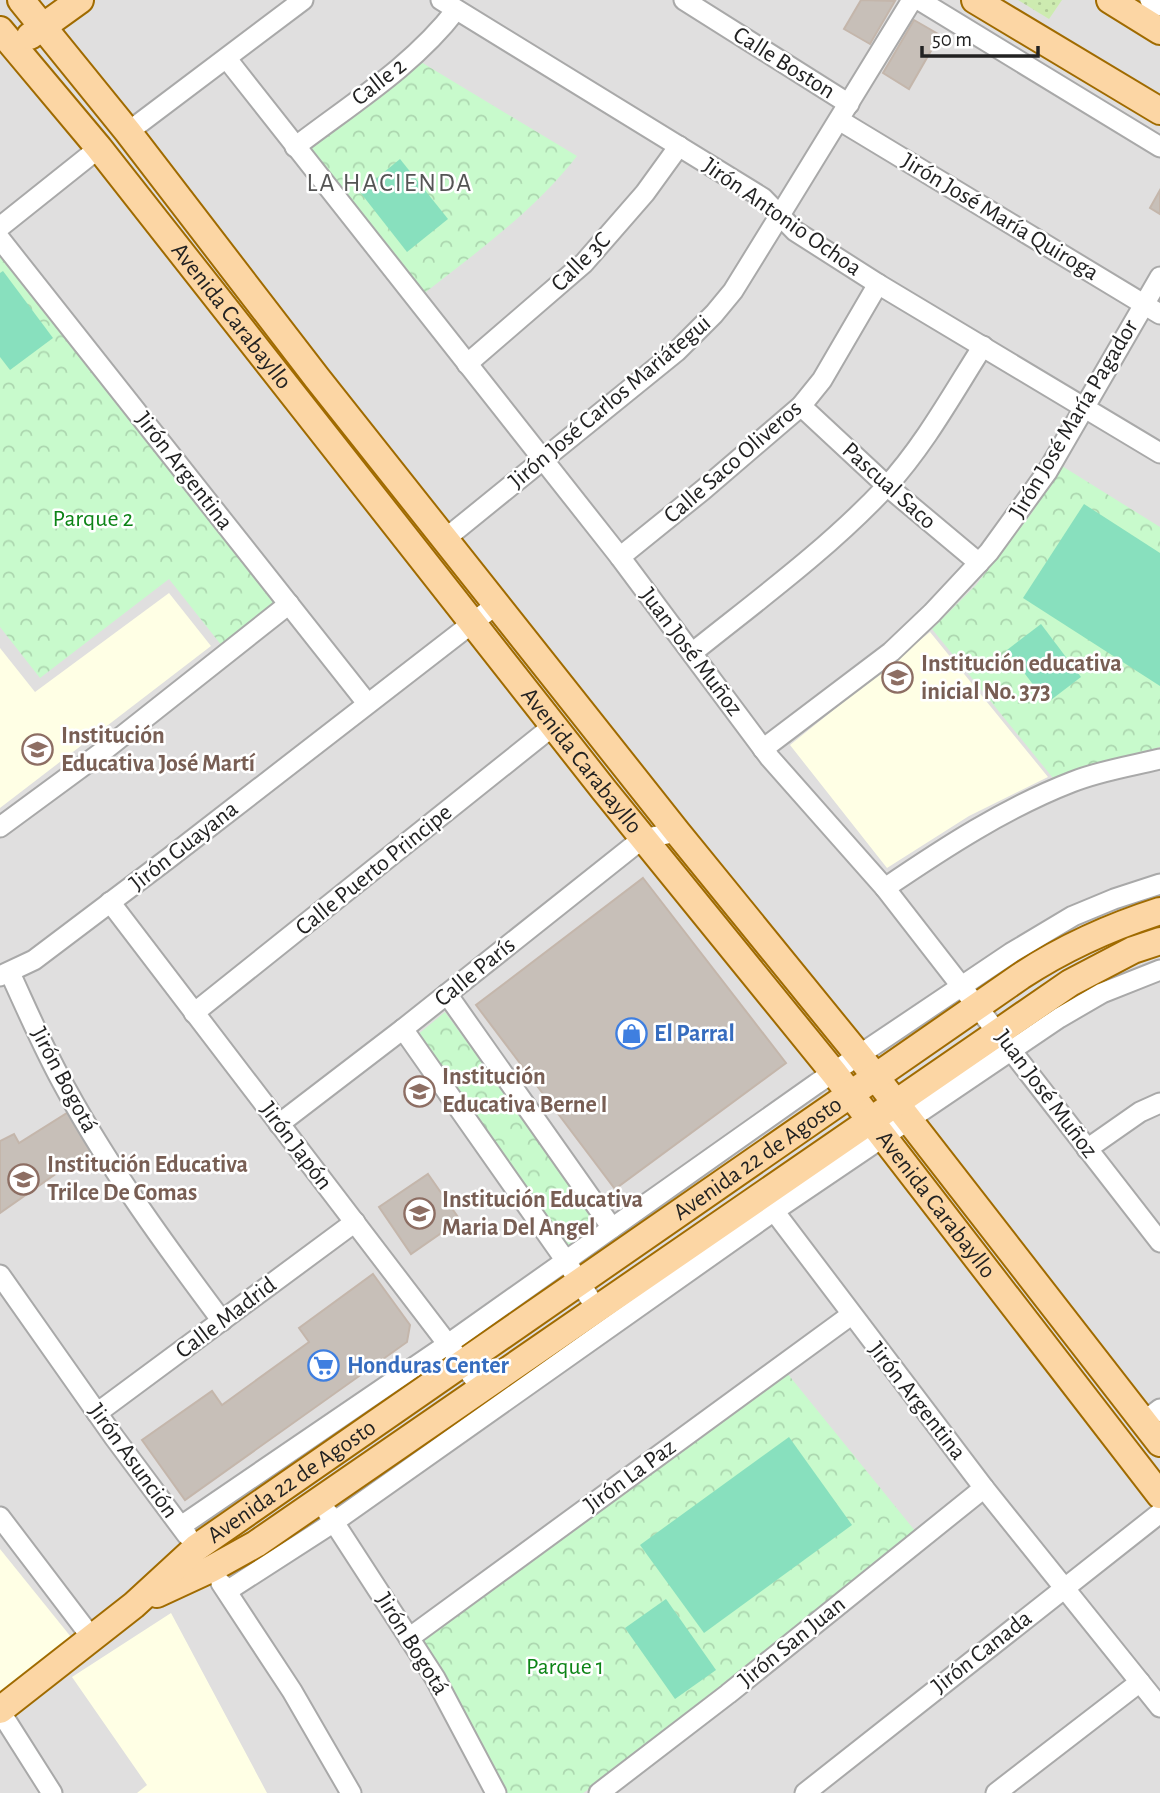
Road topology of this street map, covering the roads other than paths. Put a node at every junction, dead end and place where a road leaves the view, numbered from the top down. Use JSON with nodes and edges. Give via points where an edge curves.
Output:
{"nodes":[{"id":1,"x":80,"y":0,"type":"edge"},
{"id":2,"x":303,"y":0,"type":"edge"},
{"id":3,"x":684,"y":0,"type":"edge"},
{"id":4,"x":912,"y":0,"type":"edge"},
{"id":5,"x":919,"y":0,"type":"edge"},
{"id":6,"x":975,"y":0,"type":"edge"},
{"id":7,"x":1110,"y":0,"type":"edge"},
{"id":8,"x":1150,"y":0,"type":"edge"},
{"id":9,"x":24,"y":1,"type":"edge"},
{"id":10,"x":449,"y":5,"type":"edge"},
{"id":11,"x":1160,"y":6,"type":"edge"},
{"id":12,"x":0,"y":18,"type":"edge"},
{"id":13,"x":44,"y":28,"type":"junction"},
{"id":14,"x":1160,"y":31,"type":"edge"},
{"id":15,"x":4,"y":45,"type":"edge"},
{"id":16,"x":227,"y":59,"type":"junction"},
{"id":17,"x":1160,"y":111,"type":"edge"},
{"id":18,"x":844,"y":112,"type":"junction"},
{"id":19,"x":128,"y":132,"type":"junction"},
{"id":20,"x":295,"y":146,"type":"junction"},
{"id":21,"x":679,"y":146,"type":"junction"},
{"id":22,"x":1160,"y":147,"type":"edge"},
{"id":23,"x":100,"y":148,"type":"junction"},
{"id":24,"x":780,"y":215,"type":"junction"},
{"id":25,"x":0,"y":227,"type":"edge"},
{"id":26,"x":0,"y":239,"type":"edge"},
{"id":27,"x":1160,"y":277,"type":"edge"},
{"id":28,"x":878,"y":285,"type":"junction"},
{"id":29,"x":1152,"y":309,"type":"edge"},
{"id":30,"x":983,"y":346,"type":"junction"},
{"id":31,"x":467,"y":364,"type":"junction"},
{"id":32,"x":801,"y":406,"type":"junction"},
{"id":33,"x":1085,"y":408,"type":"junction"},
{"id":34,"x":1160,"y":453,"type":"edge"},
{"id":35,"x":542,"y":461,"type":"junction"},
{"id":36,"x":887,"y":486,"type":"junction"},
{"id":37,"x":445,"y":539,"type":"junction"},
{"id":38,"x":620,"y":557,"type":"junction"},
{"id":39,"x":979,"y":564,"type":"junction"},
{"id":40,"x":289,"y":604,"type":"junction"},
{"id":41,"x":497,"y":604,"type":"junction"},
{"id":42,"x":472,"y":623,"type":"junction"},
{"id":43,"x":692,"y":653,"type":"junction"},
{"id":44,"x":367,"y":703,"type":"junction"},
{"id":45,"x":553,"y":726,"type":"junction"},
{"id":46,"x":763,"y":749,"type":"junction"},
{"id":47,"x":1160,"y":759,"type":"edge"},
{"id":48,"x":0,"y":827,"type":"edge"},
{"id":49,"x":677,"y":832,"type":"junction"},
{"id":50,"x":642,"y":839,"type":"junction"},
{"id":51,"x":1160,"y":884,"type":"edge"},
{"id":52,"x":886,"y":888,"type":"junction"},
{"id":53,"x":110,"y":902,"type":"junction"},
{"id":54,"x":1160,"y":911,"type":"edge"},
{"id":55,"x":1160,"y":941,"type":"edge"},
{"id":56,"x":1160,"y":970,"type":"edge"},
{"id":57,"x":5,"y":975,"type":"edge"},
{"id":58,"x":447,"y":994,"type":"junction"},
{"id":59,"x":971,"y":996,"type":"junction"},
{"id":60,"x":194,"y":1013,"type":"junction"},
{"id":61,"x":403,"y":1029,"type":"junction"},
{"id":62,"x":1005,"y":1041,"type":"junction"},
{"id":63,"x":868,"y":1067,"type":"junction"},
{"id":64,"x":834,"y":1073,"type":"junction"},
{"id":65,"x":851,"y":1095,"type":"junction"},
{"id":66,"x":1160,"y":1103,"type":"edge"},
{"id":67,"x":902,"y":1112,"type":"junction"},
{"id":68,"x":279,"y":1124,"type":"junction"},
{"id":69,"x":877,"y":1129,"type":"junction"},
{"id":70,"x":1087,"y":1149,"type":"junction"},
{"id":71,"x":775,"y":1211,"type":"junction"},
{"id":72,"x":355,"y":1222,"type":"junction"},
{"id":73,"x":612,"y":1228,"type":"junction"},
{"id":74,"x":1160,"y":1242,"type":"edge"},
{"id":75,"x":573,"y":1271,"type":"junction"},
{"id":76,"x":0,"y":1275,"type":"edge"},
{"id":77,"x":596,"y":1308,"type":"junction"},
{"id":78,"x":851,"y":1315,"type":"junction"},
{"id":79,"x":222,"y":1321,"type":"junction"},
{"id":80,"x":455,"y":1353,"type":"junction"},
{"id":81,"x":482,"y":1389,"type":"junction"},
{"id":82,"x":97,"y":1413,"type":"junction"},
{"id":83,"x":1152,"y":1415,"type":"edge"},
{"id":84,"x":1160,"y":1443,"type":"edge"},
{"id":85,"x":984,"y":1488,"type":"junction"},
{"id":86,"x":1160,"y":1495,"type":"edge"},
{"id":87,"x":327,"y":1511,"type":"junction"},
{"id":88,"x":1160,"y":1513,"type":"edge"},
{"id":89,"x":0,"y":1517,"type":"edge"},
{"id":90,"x":181,"y":1526,"type":"junction"},
{"id":91,"x":204,"y":1558,"type":"junction"},
{"id":92,"x":1064,"y":1588,"type":"junction"},
{"id":93,"x":227,"y":1591,"type":"junction"},
{"id":94,"x":92,"y":1638,"type":"junction"},
{"id":95,"x":409,"y":1638,"type":"junction"},
{"id":96,"x":1140,"y":1682,"type":"junction"},
{"id":97,"x":1160,"y":1707,"type":"edge"},
{"id":98,"x":0,"y":1710,"type":"edge"},
{"id":99,"x":52,"y":1793,"type":"edge"},
{"id":100,"x":351,"y":1793,"type":"edge"},
{"id":101,"x":496,"y":1793,"type":"edge"},
{"id":102,"x":599,"y":1793,"type":"edge"},
{"id":103,"x":805,"y":1793,"type":"edge"},
{"id":104,"x":996,"y":1793,"type":"edge"}],
"edges":[{"from":1,"to":13,"type":"main road"},
{"from":2,"to":16,"type":"street"},
{"from":3,"to":18,"type":"street","name":"Calle Boston"},
{"from":4,"to":18,"type":"street","name":"Jirón José Carlos Mariátegui"},
{"from":5,"to":22,"type":"street"},
{"from":6,"to":17,"type":"main road"},
{"from":7,"to":14,"type":"main road"},
{"from":8,"to":11,"type":"street"},
{"from":9,"to":12,"type":"main road"},
{"from":9,"to":13,"type":"main road","name":"Avenida Carabayllo"},
{"from":10,"to":20,"type":"street","name":"Calle 2","via":[[436,36]]},
{"from":10,"to":21,"type":"street","name":"Jirón Antonio Ochoa"},
{"from":13,"to":15,"type":"main road"},
{"from":13,"to":19,"type":"main road","name":"Avenida Carabayllo"},
{"from":15,"to":23,"type":"main road","name":"Avenida Carabayllo"},
{"from":16,"to":19,"type":"street"},
{"from":16,"to":20,"type":"street","name":"Juan José Muñoz"},
{"from":18,"to":24,"type":"street","name":"Jirón José Carlos Mariátegui"},
{"from":18,"to":29,"type":"street","name":"Jirón José María Quiroga"},
{"from":19,"to":37,"type":"main road","name":"Avenida Carabayllo"},
{"from":20,"to":31,"type":"street","name":"Juan José Muñoz"},
{"from":21,"to":24,"type":"street","name":"Jirón Antonio Ochoa","via":[[763,198]]},
{"from":21,"to":31,"type":"street","name":"Calle 3C","via":[[584,263]]},
{"from":23,"to":25,"type":"street"},
{"from":23,"to":42,"type":"main road","name":"Avenida Carabayllo"},
{"from":24,"to":28,"type":"street","name":"Jirón Antonio Ochoa","via":[[794,231]]},
{"from":24,"to":35,"type":"street","name":"Jirón José Carlos Mariátegui","via":[[733,291],[697,333]]},
{"from":26,"to":40,"type":"street","name":"Jirón Argentina"},
{"from":27,"to":29,"type":"street","name":"Jirón José María Pagador"},
{"from":28,"to":30,"type":"street","name":"Jirón Antonio Ochoa"},
{"from":28,"to":32,"type":"street","name":"Calle Saco Oliveros"},
{"from":29,"to":33,"type":"street","name":"Jirón José María Pagador"},
{"from":30,"to":33,"type":"street","name":"Jirón Antonio Ochoa"},
{"from":30,"to":36,"type":"street"},
{"from":31,"to":35,"type":"street","name":"Juan José Muñoz"},
{"from":32,"to":36,"type":"street","name":"Pascual Saco"},
{"from":32,"to":38,"type":"street","name":"Calle Saco Oliveros"},
{"from":33,"to":34,"type":"street","name":"Jirón Antonio Ochoa"},
{"from":33,"to":39,"type":"street","name":"Jirón José María Pagador","via":[[1047,472]]},
{"from":35,"to":37,"type":"street","name":"Jirón José Carlos Mariátegui"},
{"from":35,"to":38,"type":"street","name":"Juan José Muñoz"},
{"from":36,"to":39,"type":"street","name":"Pascual Saco"},
{"from":36,"to":43,"type":"street"},
{"from":37,"to":41,"type":"main road","name":"Avenida Carabayllo"},
{"from":38,"to":43,"type":"street","name":"Juan José Muñoz"},
{"from":39,"to":46,"type":"street","name":"Jirón José María Pagador","via":[[891,652]]},
{"from":40,"to":44,"type":"street","name":"Jirón Argentina"},
{"from":40,"to":48,"type":"street"},
{"from":41,"to":42,"type":"street","name":"Jirón Guayana"},
{"from":41,"to":49,"type":"main road","name":"Avenida Carabayllo"},
{"from":42,"to":44,"type":"street","name":"Jirón Guayana"},
{"from":42,"to":45,"type":"main road","name":"Avenida Carabayllo"},
{"from":43,"to":46,"type":"street","name":"Juan José Muñoz"},
{"from":44,"to":53,"type":"street","name":"Jirón Guayana"},
{"from":45,"to":50,"type":"main road","name":"Avenida Carabayllo"},
{"from":45,"to":60,"type":"street","name":"Calle Puerto Principe"},
{"from":46,"to":52,"type":"street","name":"Juan José Muñoz"},
{"from":47,"to":52,"type":"street","via":[[1073,781],[966,835]]},
{"from":49,"to":50,"type":"street","name":"Calle París"},
{"from":49,"to":63,"type":"main road","name":"Avenida Carabayllo"},
{"from":50,"to":58,"type":"street","name":"Calle París"},
{"from":50,"to":64,"type":"main road","name":"Avenida Carabayllo"},
{"from":51,"to":59,"type":"street","name":"Avenida 22 de Agosto","via":[[1073,916],[1011,953]]},
{"from":52,"to":59,"type":"street","name":"Juan José Muñoz"},
{"from":53,"to":57,"type":"street","name":"Jirón Guayana","via":[[34,960]]},
{"from":53,"to":60,"type":"street","name":"Jirón Japón"},
{"from":54,"to":59,"type":"main road","name":"Avenida 22 de Agosto","via":[[1118,924]]},
{"from":55,"to":62,"type":"main road","name":"Avenida 22 de Agosto","via":[[1088,972]]},
{"from":56,"to":62,"type":"street","name":"Avenida 22 de Agosto"},
{"from":57,"to":79,"type":"street","name":"Jirón Bogotá","via":[[95,1140]]},
{"from":58,"to":61,"type":"street","name":"Calle París"},
{"from":58,"to":73,"type":"street"},
{"from":59,"to":62,"type":"street","name":"Juan José Muñoz"},
{"from":59,"to":63,"type":"main road","name":"Avenida 22 de Agosto"},
{"from":60,"to":68,"type":"street","name":"Jirón Japón"},
{"from":61,"to":68,"type":"street","name":"Calle París"},
{"from":61,"to":75,"type":"street"},
{"from":62,"to":67,"type":"main road","name":"Avenida 22 de Agosto"},
{"from":62,"to":70,"type":"street","name":"Juan José Muñoz"},
{"from":63,"to":64,"type":"street","name":"Avenida 22 de Agosto"},
{"from":63,"to":65,"type":"main road","name":"Avenida 22 de Agosto"},
{"from":63,"to":67,"type":"main road","name":"Avenida Carabayllo"},
{"from":64,"to":65,"type":"main road","name":"Avenida Carabayllo"},
{"from":64,"to":73,"type":"street","name":"Avenida 22 de Agosto"},
{"from":65,"to":69,"type":"main road","name":"Avenida Carabayllo"},
{"from":65,"to":75,"type":"main road","name":"Avenida 22 de Agosto"},
{"from":66,"to":70,"type":"street"},
{"from":67,"to":69,"type":"main road","name":"Avenida 22 de Agosto"},
{"from":67,"to":83,"type":"main road","name":"Avenida Carabayllo"},
{"from":68,"to":72,"type":"street","name":"Jirón Japón"},
{"from":69,"to":71,"type":"street","name":"Avenida 22 de Agosto"},
{"from":69,"to":77,"type":"main road","name":"Avenida 22 de Agosto"},
{"from":69,"to":86,"type":"main road","name":"Avenida Carabayllo"},
{"from":70,"to":74,"type":"street","name":"Juan José Muñoz"},
{"from":71,"to":78,"type":"street","name":"Jirón Argentina"},
{"from":71,"to":87,"type":"street","name":"Avenida 22 de Agosto"},
{"from":72,"to":79,"type":"street","name":"Calle Madrid"},
{"from":72,"to":80,"type":"street","name":"Jirón Japón"},
{"from":73,"to":75,"type":"street","name":"Avenida 22 de Agosto"},
{"from":75,"to":77,"type":"street"},
{"from":75,"to":80,"type":"main road","name":"Avenida 22 de Agosto"},
{"from":76,"to":82,"type":"street","name":"Jirón Asunción"},
{"from":77,"to":81,"type":"main road","name":"Avenida 22 de Agosto"},
{"from":78,"to":85,"type":"street","name":"Jirón Argentina"},
{"from":78,"to":95,"type":"street","name":"Jirón La Paz"},
{"from":79,"to":82,"type":"street","name":"Calle Madrid"},
{"from":80,"to":81,"type":"street","name":"Jirón Japón"},
{"from":80,"to":90,"type":"street","name":"Avenida 22 de Agosto"},
{"from":80,"to":91,"type":"main road","name":"Avenida 22 de Agosto"},
{"from":81,"to":87,"type":"main road","name":"Avenida 22 de Agosto"},
{"from":82,"to":90,"type":"street","name":"Jirón Asunción"},
{"from":83,"to":84,"type":"main road","name":"Avenida Carabayllo"},
{"from":85,"to":92,"type":"street","name":"Jirón Argentina"},
{"from":85,"to":102,"type":"street","name":"Jirón San Juan"},
{"from":87,"to":91,"type":"main road","name":"Avenida 22 de Agosto","via":[[256,1544]]},
{"from":87,"to":93,"type":"street","name":"Avenida 22 de Agosto"},
{"from":87,"to":95,"type":"street","name":"Jirón Bogotá"},
{"from":88,"to":92,"type":"street","name":"Jirón Canada"},
{"from":89,"to":94,"type":"street"},
{"from":90,"to":91,"type":"street","name":"Jirón Asunción"},
{"from":91,"to":93,"type":"street","name":"Jirón Asunción"},
{"from":91,"to":94,"type":"main road","name":"Avenida 22 de Agosto"},
{"from":92,"to":96,"type":"street","name":"Jirón Argentina"},
{"from":92,"to":103,"type":"street","name":"Jirón Canada"},
{"from":93,"to":100,"type":"street","name":"Jirón Asunción"},
{"from":94,"to":98,"type":"main road","name":"Avenida 22 de Agosto"},
{"from":95,"to":101,"type":"street","name":"Jirón Bogotá"},
{"from":96,"to":97,"type":"street","name":"Jirón Argentina"},
{"from":96,"to":104,"type":"street"},
{"from":98,"to":99,"type":"street"}]}
